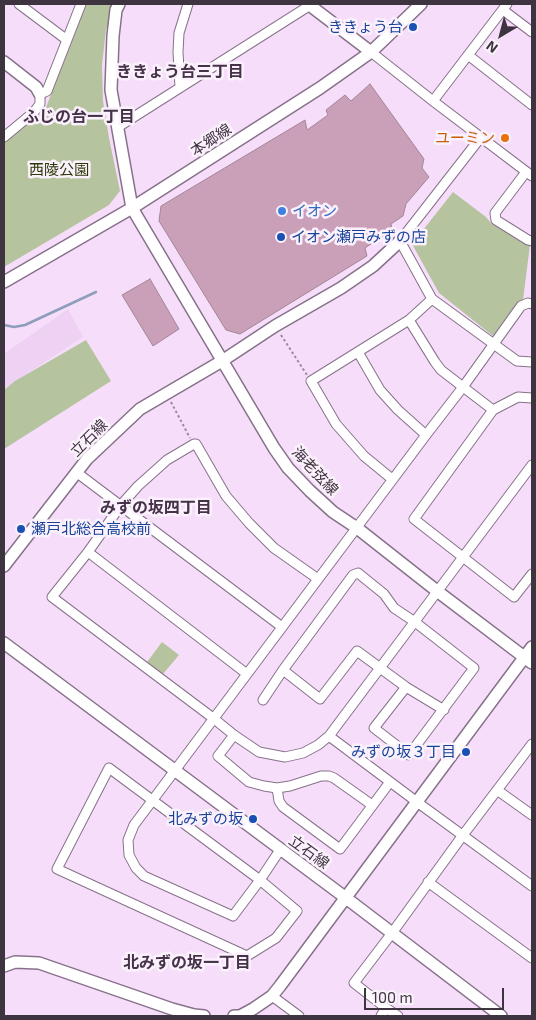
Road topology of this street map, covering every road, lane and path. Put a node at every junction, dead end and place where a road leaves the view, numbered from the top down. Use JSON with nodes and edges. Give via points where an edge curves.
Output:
{"nodes":[{"id":1,"x":19,"y":4,"type":"edge"},
{"id":2,"x":81,"y":4,"type":"edge"},
{"id":3,"x":118,"y":4,"type":"edge"},
{"id":4,"x":188,"y":4,"type":"edge"},
{"id":5,"x":310,"y":4,"type":"edge"},
{"id":6,"x":421,"y":4,"type":"edge"},
{"id":7,"x":505,"y":7,"type":"edge"},
{"id":8,"x":532,"y":32,"type":"edge"},
{"id":9,"x":67,"y":40,"type":"junction"},
{"id":10,"x":371,"y":52,"type":"junction"},
{"id":11,"x":468,"y":55,"type":"junction"},
{"id":12,"x":4,"y":62,"type":"edge"},
{"id":13,"x":180,"y":87,"type":"junction"},
{"id":14,"x":40,"y":94,"type":"junction"},
{"id":15,"x":434,"y":101,"type":"junction"},
{"id":16,"x":532,"y":105,"type":"edge"},
{"id":17,"x":118,"y":127,"type":"junction"},
{"id":18,"x":6,"y":133,"type":"edge"},
{"id":19,"x":481,"y":137,"type":"junction"},
{"id":20,"x":529,"y":174,"type":"edge"},
{"id":21,"x":132,"y":208,"type":"junction"},
{"id":22,"x":400,"y":241,"type":"junction"},
{"id":23,"x":532,"y":241,"type":"edge"},
{"id":24,"x":4,"y":282,"type":"edge"},
{"id":25,"x":432,"y":299,"type":"junction"},
{"id":26,"x":532,"y":304,"type":"edge"},
{"id":27,"x":409,"y":320,"type":"junction"},
{"id":28,"x":275,"y":326,"type":"junction"},
{"id":29,"x":494,"y":344,"type":"junction"},
{"id":30,"x":358,"y":352,"type":"junction"},
{"id":31,"x":222,"y":361,"type":"junction"},
{"id":32,"x":532,"y":362,"type":"edge"},
{"id":33,"x":311,"y":381,"type":"junction"},
{"id":34,"x":463,"y":387,"type":"junction"},
{"id":35,"x":166,"y":394,"type":"junction"},
{"id":36,"x":532,"y":398,"type":"edge"},
{"id":37,"x":493,"y":410,"type":"junction"},
{"id":38,"x":426,"y":434,"type":"junction"},
{"id":39,"x":194,"y":444,"type":"junction"},
{"id":40,"x":532,"y":465,"type":"edge"},
{"id":41,"x":76,"y":472,"type":"junction"},
{"id":42,"x":392,"y":479,"type":"junction"},
{"id":43,"x":121,"y":505,"type":"junction"},
{"id":44,"x":356,"y":528,"type":"junction"},
{"id":45,"x":88,"y":552,"type":"junction"},
{"id":46,"x":463,"y":557,"type":"junction"},
{"id":47,"x":4,"y":566,"type":"edge"},
{"id":48,"x":532,"y":574,"type":"edge"},
{"id":49,"x":318,"y":579,"type":"junction"},
{"id":50,"x":437,"y":591,"type":"junction"},
{"id":51,"x":415,"y":622,"type":"junction"},
{"id":52,"x":282,"y":627,"type":"junction"},
{"id":53,"x":4,"y":642,"type":"edge"},
{"id":54,"x":532,"y":647,"type":"edge"},
{"id":55,"x":528,"y":660,"type":"edge"},
{"id":56,"x":380,"y":668,"type":"junction"},
{"id":57,"x":283,"y":670,"type":"junction"},
{"id":58,"x":247,"y":674,"type":"junction"},
{"id":59,"x":406,"y":687,"type":"junction"},
{"id":60,"x":263,"y":700,"type":"dead end"},
{"id":61,"x":444,"y":710,"type":"junction"},
{"id":62,"x":213,"y":718,"type":"junction"},
{"id":63,"x":234,"y":736,"type":"junction"},
{"id":64,"x":329,"y":736,"type":"junction"},
{"id":65,"x":532,"y":744,"type":"edge"},
{"id":66,"x":174,"y":770,"type":"junction"},
{"id":67,"x":390,"y":782,"type":"junction"},
{"id":68,"x":277,"y":788,"type":"junction"},
{"id":69,"x":497,"y":790,"type":"junction"},
{"id":70,"x":152,"y":801,"type":"junction"},
{"id":71,"x":417,"y":802,"type":"junction"},
{"id":72,"x":372,"y":806,"type":"junction"},
{"id":73,"x":532,"y":815,"type":"edge"},
{"id":74,"x":463,"y":835,"type":"junction"},
{"id":75,"x":280,"y":850,"type":"junction"},
{"id":76,"x":260,"y":880,"type":"junction"},
{"id":77,"x":428,"y":882,"type":"junction"},
{"id":78,"x":532,"y":886,"type":"edge"},
{"id":79,"x":346,"y":898,"type":"junction"},
{"id":80,"x":392,"y":934,"type":"junction"},
{"id":81,"x":532,"y":958,"type":"edge"},
{"id":82,"x":4,"y":966,"type":"edge"},
{"id":83,"x":272,"y":996,"type":"junction"},
{"id":84,"x":386,"y":1008,"type":"junction"},
{"id":85,"x":204,"y":1016,"type":"edge"},
{"id":86,"x":234,"y":1016,"type":"edge"},
{"id":87,"x":299,"y":1016,"type":"edge"},
{"id":88,"x":381,"y":1016,"type":"edge"},
{"id":89,"x":398,"y":1016,"type":"edge"},
{"id":90,"x":501,"y":1016,"type":"edge"}],
"edges":[{"from":1,"to":9,"type":"street"},
{"from":2,"to":9,"type":"street"},
{"from":3,"to":17,"type":"street","via":[[111,90]]},
{"from":4,"to":13,"type":"street","via":[[178,42]]},
{"from":5,"to":10,"type":"street"},
{"from":5,"to":13,"type":"street"},
{"from":6,"to":10,"type":"street","name":"本郷線"},
{"from":7,"to":8,"type":"street"},
{"from":7,"to":11,"type":"street"},
{"from":9,"to":14,"type":"street","via":[[48,91]]},
{"from":10,"to":15,"type":"street"},
{"from":10,"to":21,"type":"street","name":"本郷線"},
{"from":11,"to":15,"type":"street"},
{"from":11,"to":16,"type":"street"},
{"from":12,"to":14,"type":"street"},
{"from":13,"to":17,"type":"street"},
{"from":14,"to":18,"type":"street","via":[[40,104],[34,112]]},
{"from":15,"to":19,"type":"street"},
{"from":17,"to":21,"type":"street"},
{"from":19,"to":20,"type":"street"},
{"from":19,"to":22,"type":"street"},
{"from":20,"to":23,"type":"street","via":[[495,213],[496,220]]},
{"from":21,"to":24,"type":"street","name":"本郷線"},
{"from":21,"to":31,"type":"street","name":"海老弦線"},
{"from":22,"to":25,"type":"street"},
{"from":22,"to":28,"type":"street","name":"立石線","via":[[373,266],[341,288]]},
{"from":25,"to":27,"type":"street"},
{"from":25,"to":29,"type":"street"},
{"from":26,"to":29,"type":"street","via":[[522,306]]},
{"from":27,"to":30,"type":"street"},
{"from":27,"to":34,"type":"street","via":[[441,370]]},
{"from":28,"to":31,"type":"street","name":"立石線"},
{"from":28,"to":33,"type":"path"},
{"from":29,"to":32,"type":"street","via":[[517,361]]},
{"from":29,"to":34,"type":"street"},
{"from":30,"to":33,"type":"street"},
{"from":30,"to":38,"type":"street","via":[[380,390]]},
{"from":31,"to":35,"type":"street","name":"立石線"},
{"from":31,"to":44,"type":"street","name":"海老弦線","via":[[288,468],[333,512]]},
{"from":33,"to":42,"type":"street","via":[[336,424],[364,456]]},
{"from":34,"to":37,"type":"street"},
{"from":34,"to":38,"type":"street"},
{"from":35,"to":39,"type":"path"},
{"from":35,"to":41,"type":"street","name":"立石線","via":[[140,409]]},
{"from":36,"to":37,"type":"street","via":[[518,397]]},
{"from":37,"to":46,"type":"street","via":[[414,519]]},
{"from":38,"to":42,"type":"street"},
{"from":39,"to":43,"type":"street","via":[[166,460]]},
{"from":39,"to":49,"type":"street","via":[[226,496],[249,523],[274,548]]},
{"from":40,"to":46,"type":"street"},
{"from":41,"to":43,"type":"street"},
{"from":41,"to":47,"type":"street","name":"立石線"},
{"from":42,"to":44,"type":"street"},
{"from":43,"to":45,"type":"street"},
{"from":43,"to":52,"type":"street"},
{"from":44,"to":49,"type":"street"},
{"from":44,"to":50,"type":"street","name":"海老弦線"},
{"from":45,"to":58,"type":"street"},
{"from":45,"to":62,"type":"street","via":[[52,597]]},
{"from":46,"to":48,"type":"street","via":[[514,597]]},
{"from":46,"to":50,"type":"street"},
{"from":49,"to":52,"type":"street"},
{"from":50,"to":51,"type":"street"},
{"from":50,"to":55,"type":"street","name":"海老弦線"},
{"from":51,"to":56,"type":"street"},
{"from":51,"to":57,"type":"street","via":[[394,608],[384,594],[358,574],[353,575]]},
{"from":51,"to":61,"type":"street","via":[[474,668]]},
{"from":52,"to":58,"type":"street"},
{"from":53,"to":66,"type":"street","name":"立石線"},
{"from":54,"to":55,"type":"street"},
{"from":55,"to":71,"type":"street"},
{"from":56,"to":57,"type":"street","via":[[352,650],[320,699]]},
{"from":56,"to":59,"type":"street"},
{"from":56,"to":64,"type":"street"},
{"from":57,"to":60,"type":"street"},
{"from":58,"to":62,"type":"street"},
{"from":59,"to":61,"type":"street"},
{"from":59,"to":61,"type":"street","via":[[374,728],[409,755]]},
{"from":62,"to":63,"type":"street"},
{"from":62,"to":66,"type":"street"},
{"from":63,"to":64,"type":"street","via":[[259,752],[285,757],[303,753]]},
{"from":63,"to":68,"type":"street","via":[[218,756],[249,782]]},
{"from":64,"to":67,"type":"street"},
{"from":65,"to":69,"type":"street"},
{"from":66,"to":70,"type":"street"},
{"from":66,"to":75,"type":"street","name":"立石線"},
{"from":67,"to":71,"type":"street"},
{"from":67,"to":72,"type":"street"},
{"from":68,"to":72,"type":"street","via":[[329,776]]},
{"from":68,"to":72,"type":"street","via":[[283,807],[340,849]]},
{"from":69,"to":73,"type":"street"},
{"from":69,"to":74,"type":"street"},
{"from":70,"to":76,"type":"street"},
{"from":70,"to":76,"type":"street","via":[[134,825],[128,840],[129,855],[144,876],[233,916]]},
{"from":70,"to":76,"type":"street","via":[[109,768],[57,869],[247,956],[276,938],[297,911]]},
{"from":71,"to":74,"type":"street"},
{"from":71,"to":79,"type":"street"},
{"from":74,"to":77,"type":"street"},
{"from":74,"to":78,"type":"street"},
{"from":75,"to":76,"type":"street"},
{"from":75,"to":79,"type":"street","name":"立石線"},
{"from":77,"to":80,"type":"street"},
{"from":77,"to":81,"type":"street"},
{"from":79,"to":80,"type":"street","name":"立石線"},
{"from":79,"to":83,"type":"street"},
{"from":80,"to":84,"type":"street","via":[[354,983]]},
{"from":80,"to":90,"type":"street","name":"立石線"},
{"from":82,"to":85,"type":"street","via":[[15,962],[40,963],[172,1010]]},
{"from":83,"to":86,"type":"street","via":[[240,1016]]},
{"from":83,"to":87,"type":"street"},
{"from":84,"to":88,"type":"street"},
{"from":84,"to":89,"type":"street"}]}
